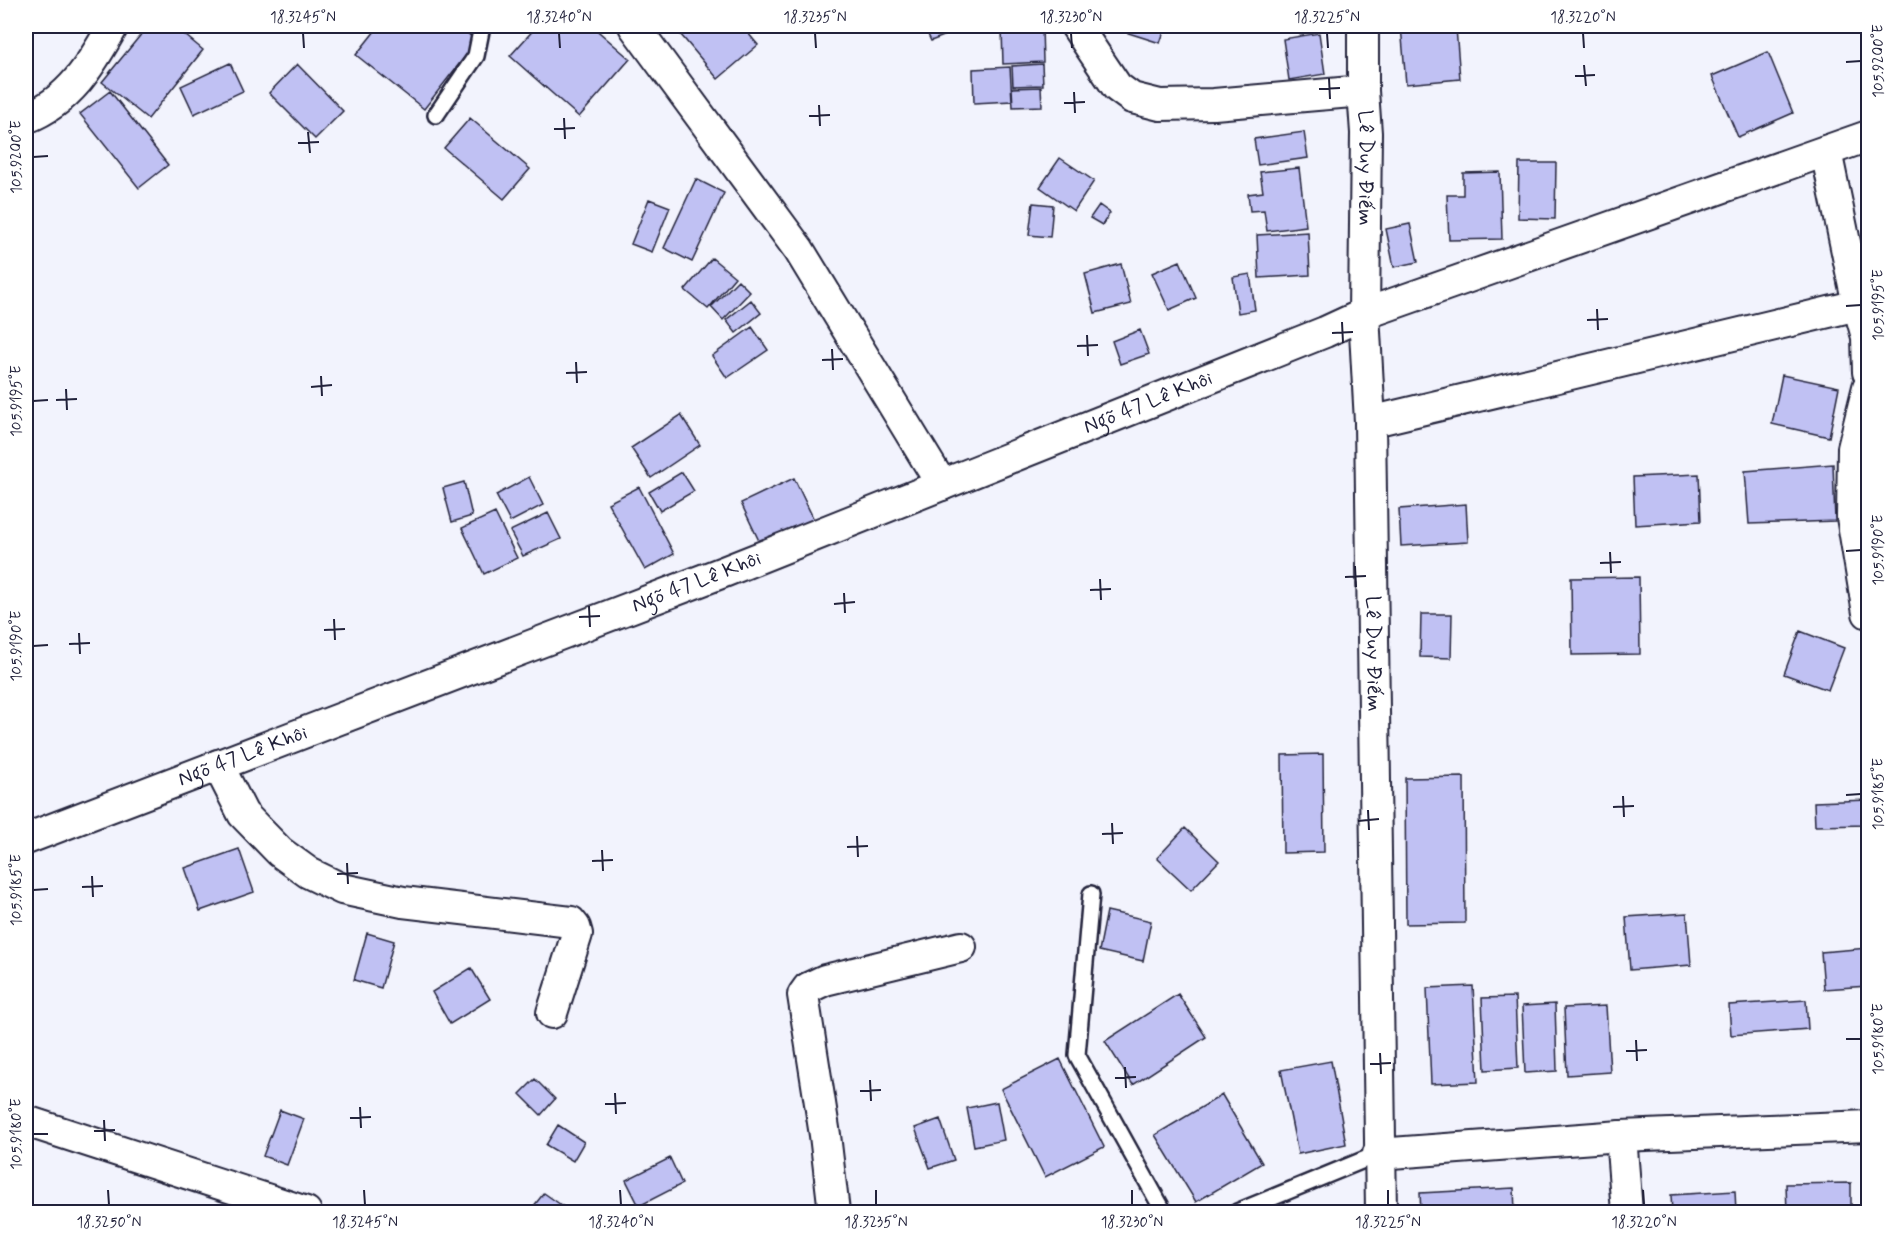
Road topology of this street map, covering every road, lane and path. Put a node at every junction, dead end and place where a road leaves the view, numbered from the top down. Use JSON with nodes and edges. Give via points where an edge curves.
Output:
{"nodes":[{"id":1,"x":112,"y":26,"type":"edge"},
{"id":2,"x":482,"y":26,"type":"edge"},
{"id":3,"x":634,"y":26,"type":"edge"},
{"id":4,"x":1076,"y":26,"type":"edge"},
{"id":5,"x":1363,"y":26,"type":"edge"},
{"id":6,"x":1363,"y":92,"type":"junction"},
{"id":7,"x":436,"y":115,"type":"dead end"},
{"id":8,"x":26,"y":118,"type":"edge"},
{"id":9,"x":1869,"y":136,"type":"edge"},
{"id":10,"x":1826,"y":151,"type":"junction"},
{"id":11,"x":1858,"y":305,"type":"junction"},
{"id":12,"x":1364,"y":314,"type":"junction"},
{"id":13,"x":1868,"y":337,"type":"edge"},
{"id":14,"x":1869,"y":372,"type":"edge"},
{"id":15,"x":1869,"y":387,"type":"edge"},
{"id":16,"x":1370,"y":422,"type":"junction"},
{"id":17,"x":942,"y":485,"type":"junction"},
{"id":18,"x":1869,"y":613,"type":"edge"},
{"id":19,"x":218,"y":765,"type":"junction"},
{"id":20,"x":26,"y":839,"type":"edge"},
{"id":21,"x":1092,"y":894,"type":"dead end"},
{"id":22,"x":961,"y":947,"type":"dead end"},
{"id":23,"x":552,"y":1013,"type":"dead end"},
{"id":24,"x":26,"y":1121,"type":"edge"},
{"id":25,"x":1869,"y":1126,"type":"edge"},
{"id":26,"x":1621,"y":1136,"type":"junction"},
{"id":27,"x":1378,"y":1154,"type":"junction"},
{"id":28,"x":306,"y":1212,"type":"edge"},
{"id":29,"x":834,"y":1212,"type":"edge"},
{"id":30,"x":1164,"y":1212,"type":"edge"},
{"id":31,"x":1237,"y":1212,"type":"edge"},
{"id":32,"x":1381,"y":1212,"type":"edge"},
{"id":33,"x":1628,"y":1212,"type":"edge"}],
"edges":[{"from":1,"to":8,"type":"street","via":[[91,65],[62,99]]},
{"from":2,"to":7,"type":"lane","via":[[476,56]]},
{"from":3,"to":17,"type":"street","via":[[799,250]]},
{"from":4,"to":6,"type":"street","via":[[1117,87],[1132,98],[1160,105]]},
{"from":5,"to":6,"type":"street","name":"Lê Duy Điếm"},
{"from":6,"to":12,"type":"street","name":"Lê Duy Điếm"},
{"from":9,"to":10,"type":"street","name":"Ngõ 47 Lê Khôi"},
{"from":10,"to":11,"type":"street"},
{"from":10,"to":12,"type":"street","name":"Ngõ 47 Lê Khôi"},
{"from":11,"to":13,"type":"street"},
{"from":11,"to":16,"type":"street"},
{"from":12,"to":16,"type":"street","name":"Lê Duy Điếm"},
{"from":12,"to":17,"type":"street","name":"Ngõ 47 Lê Khôi"},
{"from":13,"to":14,"type":"street"},
{"from":15,"to":18,"type":"street","via":[[1853,448],[1852,518]]},
{"from":16,"to":27,"type":"street","name":"Lê Duy Điếm"},
{"from":17,"to":19,"type":"street","name":"Ngõ 47 Lê Khôi"},
{"from":19,"to":20,"type":"street","name":"Ngõ 47 Lê Khôi"},
{"from":19,"to":23,"type":"street","via":[[243,814],[280,852],[309,873],[342,889],[402,902],[571,922],[577,934]]},
{"from":21,"to":30,"type":"lane","via":[[1077,1055]]},
{"from":22,"to":29,"type":"street","via":[[825,980],[803,995]]},
{"from":24,"to":28,"type":"street"},
{"from":25,"to":26,"type":"street"},
{"from":26,"to":27,"type":"street"},
{"from":26,"to":33,"type":"street"},
{"from":27,"to":31,"type":"lane"},
{"from":27,"to":32,"type":"street","name":"Lê Duy Điếm"}]}
